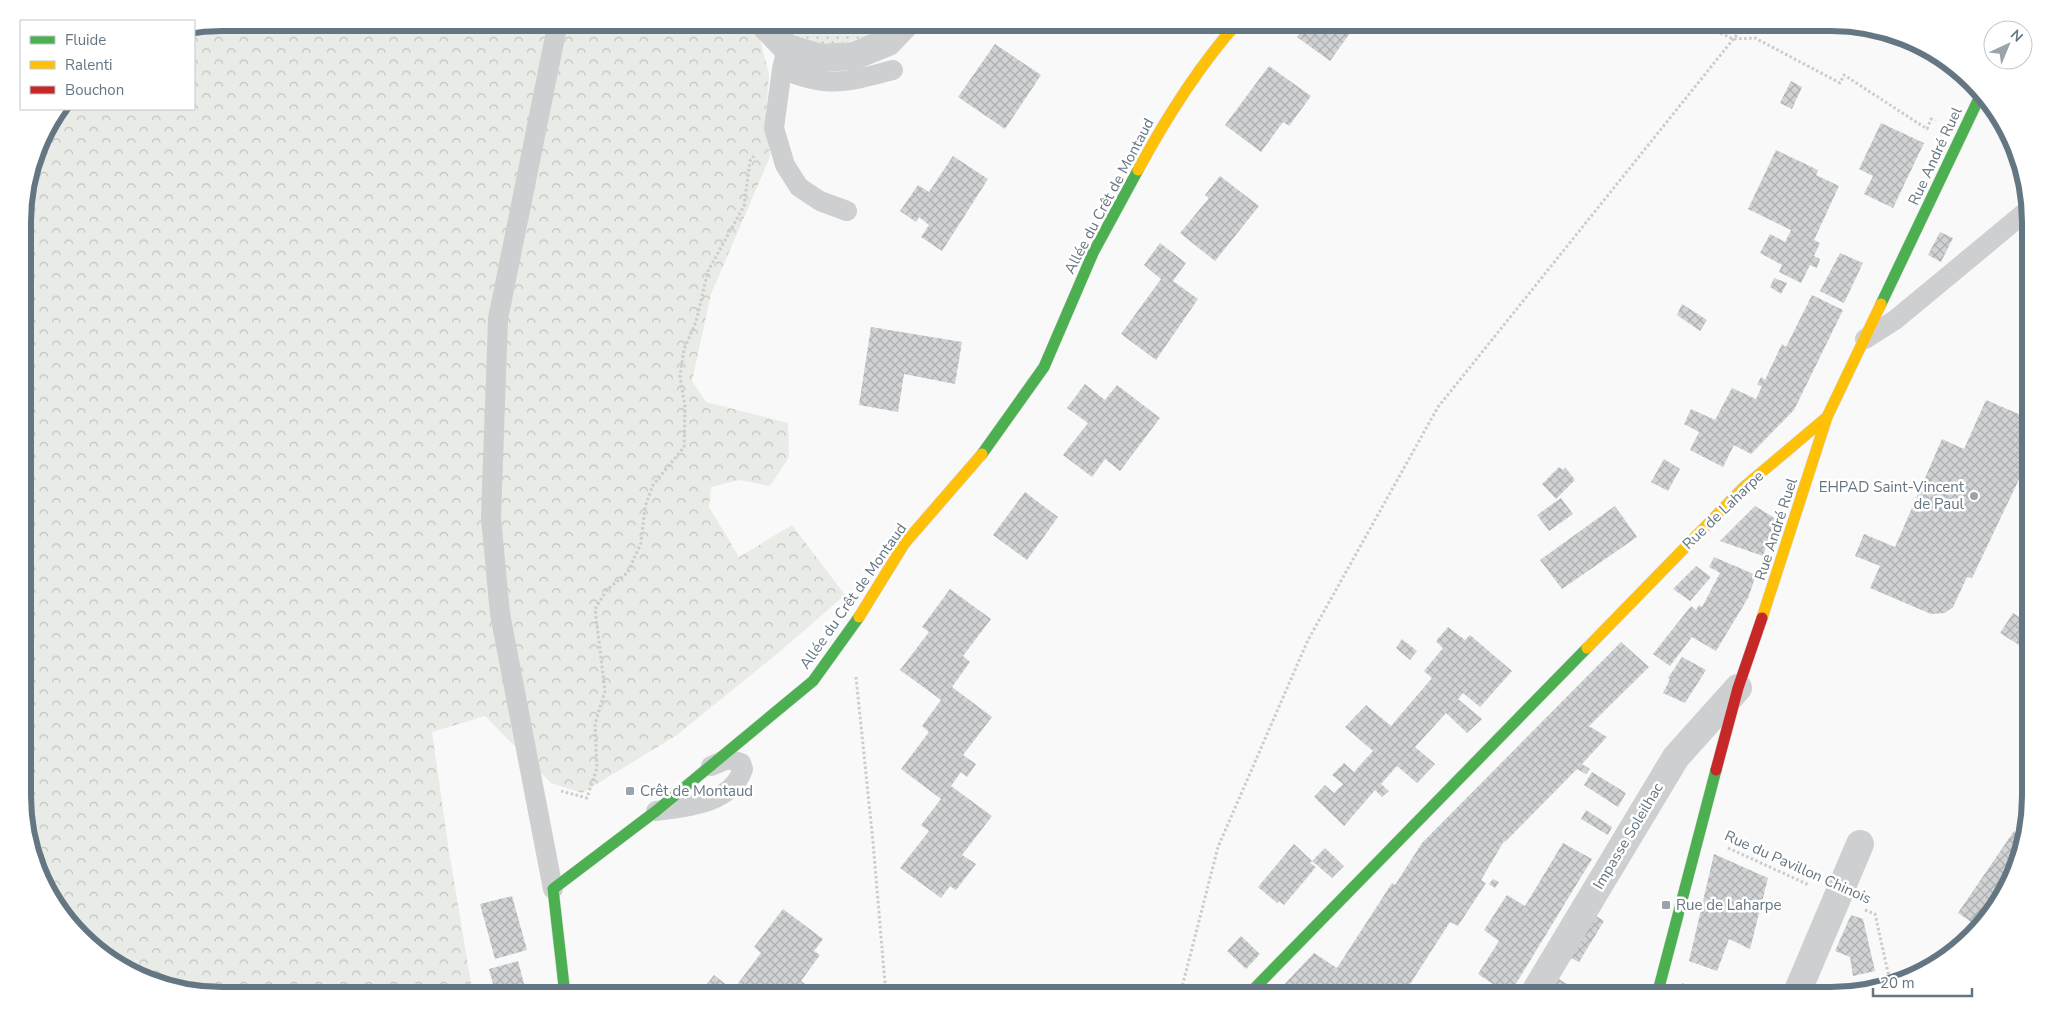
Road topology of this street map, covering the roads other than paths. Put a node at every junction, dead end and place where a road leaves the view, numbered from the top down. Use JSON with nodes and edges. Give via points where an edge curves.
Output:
{"nodes":[{"id":1,"x":556,"y":31,"type":"edge"},
{"id":2,"x":767,"y":31,"type":"edge"},
{"id":3,"x":898,"y":31,"type":"edge"},
{"id":4,"x":1230,"y":31,"type":"edge"},
{"id":5,"x":784,"y":59,"type":"junction"},
{"id":6,"x":893,"y":70,"type":"dead end"},
{"id":7,"x":1978,"y":101,"type":"edge"},
{"id":8,"x":847,"y":211,"type":"dead end"},
{"id":9,"x":2021,"y":215,"type":"edge"},
{"id":10,"x":1865,"y":339,"type":"junction"},
{"id":11,"x":1827,"y":417,"type":"junction"},
{"id":12,"x":1738,"y":688,"type":"junction"},
{"id":13,"x":711,"y":766,"type":"junction"},
{"id":14,"x":656,"y":811,"type":"junction"},
{"id":15,"x":1860,"y":844,"type":"dead end"},
{"id":16,"x":554,"y":889,"type":"junction"},
{"id":17,"x":564,"y":987,"type":"edge"},
{"id":18,"x":1256,"y":987,"type":"edge"},
{"id":19,"x":1538,"y":987,"type":"edge"},
{"id":20,"x":1659,"y":987,"type":"edge"},
{"id":21,"x":1799,"y":987,"type":"edge"}],
"edges":[{"from":1,"to":16,"type":"lane","via":[[498,319],[492,508],[500,614]]},
{"from":2,"to":5,"type":"street"},
{"from":3,"to":5,"type":"street","via":[[888,42],[854,56]]},
{"from":4,"to":13,"type":"street","name":"Allée du Crêt de Montaud","via":[[1161,128],[1093,253],[1044,367],[977,462],[904,544],[851,630],[813,681]]},
{"from":5,"to":6,"type":"lane","via":[[814,81],[834,83]]},
{"from":5,"to":8,"type":"lane","via":[[774,128],[786,165],[799,186],[820,201]]},
{"from":7,"to":10,"type":"street","name":"Rue André Ruel"},
{"from":9,"to":10,"type":"lane","via":[[1895,320]]},
{"from":10,"to":11,"type":"street","name":"Rue André Ruel"},
{"from":11,"to":12,"type":"street","name":"Rue André Ruel"},
{"from":11,"to":18,"type":"street","name":"Rue de Laharpe","via":[[1744,487]]},
{"from":12,"to":19,"type":"street","name":"Impasse Soleilhac","via":[[1676,757]]},
{"from":12,"to":20,"type":"street","name":"Rue André Ruel"},
{"from":13,"to":14,"type":"street","name":"Allée du Crêt de Montaud"},
{"from":13,"to":14,"type":"lane","via":[[728,759],[740,763],[743,769],[740,778],[718,797],[699,805]]},
{"from":14,"to":16,"type":"street","name":"Allée du Crêt de Montaud"},
{"from":15,"to":21,"type":"street"},
{"from":16,"to":17,"type":"street"}]}
